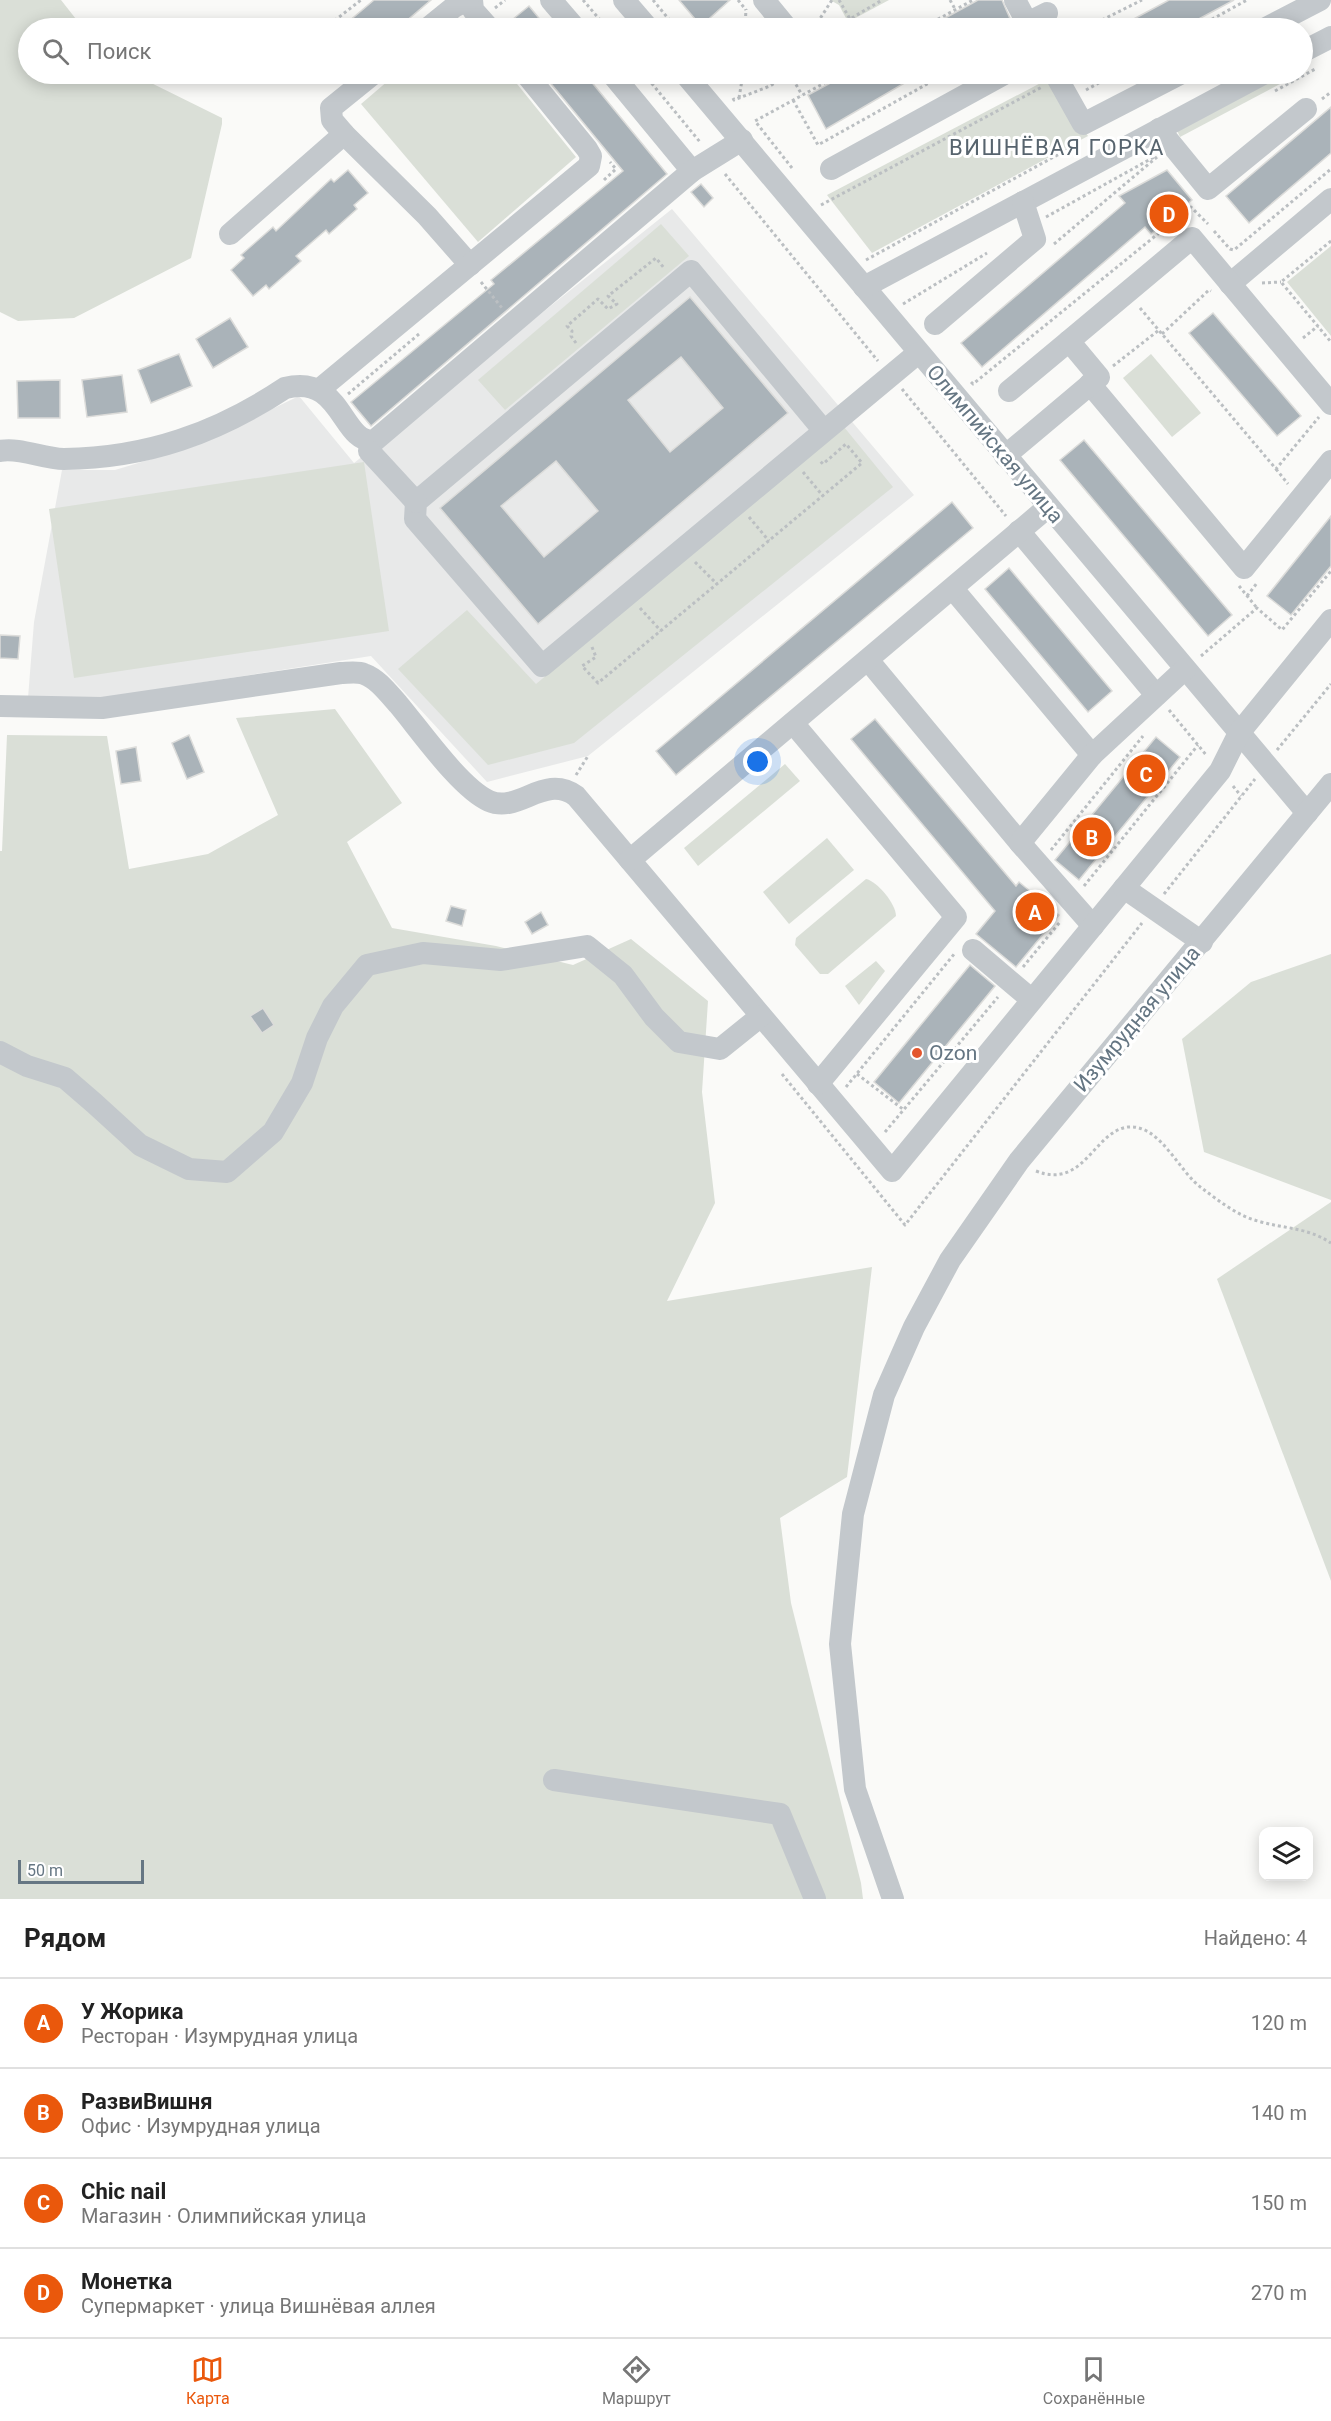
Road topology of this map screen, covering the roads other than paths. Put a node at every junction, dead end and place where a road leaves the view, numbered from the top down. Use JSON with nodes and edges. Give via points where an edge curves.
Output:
{"nodes":[{"id":1,"x":470,"y":0,"type":"edge"},
{"id":2,"x":551,"y":0,"type":"edge"},
{"id":3,"x":624,"y":0,"type":"edge"},
{"id":4,"x":1015,"y":0,"type":"edge"},
{"id":5,"x":1320,"y":0,"type":"edge"},
{"id":6,"x":755,"y":5,"type":"edge"},
{"id":7,"x":440,"y":18,"type":"edge"},
{"id":8,"x":481,"y":18,"type":"edge"},
{"id":9,"x":566,"y":18,"type":"edge"},
{"id":10,"x":639,"y":18,"type":"edge"},
{"id":11,"x":774,"y":18,"type":"edge"},
{"id":12,"x":1032,"y":18,"type":"edge"},
{"id":13,"x":1285,"y":18,"type":"edge"},
{"id":14,"x":1331,"y":37,"type":"edge"},
{"id":15,"x":1313,"y":46,"type":"edge"},
{"id":16,"x":361,"y":84,"type":"edge"},
{"id":17,"x":534,"y":84,"type":"edge"},
{"id":18,"x":620,"y":84,"type":"edge"},
{"id":19,"x":694,"y":84,"type":"edge"},
{"id":20,"x":986,"y":84,"type":"edge"},
{"id":21,"x":1056,"y":84,"type":"edge"},
{"id":22,"x":1164,"y":84,"type":"edge"},
{"id":23,"x":1265,"y":84,"type":"edge"},
{"id":24,"x":1310,"y":108,"type":"road end"},
{"id":25,"x":1159,"y":129,"type":"junction"},
{"id":26,"x":344,"y":134,"type":"junction"},
{"id":27,"x":1083,"y":134,"type":"junction"},
{"id":28,"x":742,"y":140,"type":"junction"},
{"id":29,"x":1102,"y":160,"type":"junction"},
{"id":30,"x":831,"y":169,"type":"dead end"},
{"id":31,"x":692,"y":171,"type":"junction"},
{"id":32,"x":1331,"y":199,"type":"edge"},
{"id":33,"x":1023,"y":202,"type":"junction"},
{"id":34,"x":230,"y":234,"type":"dead end"},
{"id":35,"x":476,"y":274,"type":"junction"},
{"id":36,"x":864,"y":287,"type":"junction"},
{"id":37,"x":1224,"y":291,"type":"junction"},
{"id":38,"x":935,"y":324,"type":"dead end"},
{"id":39,"x":1069,"y":341,"type":"junction"},
{"id":40,"x":918,"y":353,"type":"junction"},
{"id":41,"x":1094,"y":381,"type":"junction"},
{"id":42,"x":320,"y":389,"type":"junction"},
{"id":43,"x":1009,"y":391,"type":"dead end"},
{"id":44,"x":1325,"y":410,"type":"edge"},
{"id":45,"x":824,"y":431,"type":"junction"},
{"id":46,"x":373,"y":446,"type":"junction"},
{"id":47,"x":0,"y":451,"type":"edge"},
{"id":48,"x":1005,"y":456,"type":"junction"},
{"id":49,"x":1331,"y":461,"type":"edge"},
{"id":50,"x":416,"y":502,"type":"junction"},
{"id":51,"x":1048,"y":507,"type":"junction"},
{"id":52,"x":1019,"y":531,"type":"junction"},
{"id":53,"x":953,"y":589,"type":"junction"},
{"id":54,"x":1331,"y":620,"type":"edge"},
{"id":55,"x":868,"y":660,"type":"junction"},
{"id":56,"x":1192,"y":663,"type":"junction"},
{"id":57,"x":1156,"y":695,"type":"junction"},
{"id":58,"x":0,"y":706,"type":"edge"},
{"id":59,"x":793,"y":723,"type":"junction"},
{"id":60,"x":1239,"y":733,"type":"junction"},
{"id":61,"x":1092,"y":755,"type":"junction"},
{"id":62,"x":1331,"y":784,"type":"edge"},
{"id":63,"x":1307,"y":813,"type":"junction"},
{"id":64,"x":1020,"y":843,"type":"junction"},
{"id":65,"x":630,"y":860,"type":"junction"},
{"id":66,"x":1124,"y":888,"type":"junction"},
{"id":67,"x":1093,"y":926,"type":"junction"},
{"id":68,"x":1202,"y":942,"type":"junction"},
{"id":69,"x":967,"y":948,"type":"road end"},
{"id":70,"x":1032,"y":1000,"type":"junction"},
{"id":71,"x":761,"y":1016,"type":"junction"},
{"id":72,"x":0,"y":1052,"type":"edge"},
{"id":73,"x":818,"y":1084,"type":"junction"},
{"id":74,"x":554,"y":1780,"type":"dead end"},
{"id":75,"x":815,"y":1899,"type":"edge"},
{"id":76,"x":893,"y":1899,"type":"edge"}],
"edges":[{"from":1,"to":7,"type":"street"},
{"from":1,"to":8,"type":"street"},
{"from":2,"to":9,"type":"street"},
{"from":3,"to":10,"type":"street"},
{"from":4,"to":12,"type":"street"},
{"from":5,"to":13,"type":"street"},
{"from":6,"to":11,"type":"street"},
{"from":14,"to":15,"type":"street"},
{"from":16,"to":26,"type":"street","via":[[331,108],[332,120]]},
{"from":17,"to":35,"type":"street","via":[[587,149],[591,160]]},
{"from":18,"to":31,"type":"street"},
{"from":19,"to":28,"type":"street","name":"Олимпийская улица"},
{"from":20,"to":30,"type":"street"},
{"from":21,"to":27,"type":"street"},
{"from":22,"to":27,"type":"street"},
{"from":23,"to":25,"type":"street"},
{"from":24,"to":25,"type":"street","via":[[1208,189]]},
{"from":25,"to":29,"type":"street"},
{"from":26,"to":34,"type":"street"},
{"from":26,"to":35,"type":"street","via":[[427,216]]},
{"from":27,"to":29,"type":"street"},
{"from":28,"to":31,"type":"street"},
{"from":28,"to":36,"type":"street","name":"Олимпийская улица"},
{"from":29,"to":33,"type":"street"},
{"from":31,"to":46,"type":"street"},
{"from":32,"to":37,"type":"street"},
{"from":33,"to":36,"type":"street"},
{"from":33,"to":38,"type":"street","via":[[1035,238]]},
{"from":35,"to":42,"type":"street"},
{"from":36,"to":40,"type":"street","name":"Олимпийская улица"},
{"from":37,"to":39,"type":"street","via":[[1192,238]]},
{"from":37,"to":44,"type":"street"},
{"from":39,"to":41,"type":"street"},
{"from":39,"to":43,"type":"street"},
{"from":40,"to":45,"type":"street"},
{"from":40,"to":48,"type":"street","name":"Олимпийская улица"},
{"from":41,"to":48,"type":"street"},
{"from":41,"to":49,"type":"street","via":[[1244,568]]},
{"from":42,"to":46,"type":"street","via":[[362,439]]},
{"from":42,"to":47,"type":"street","via":[[285,388],[224,424],[181,441],[124,455],[62,459]]},
{"from":45,"to":50,"type":"street","via":[[691,270]]},
{"from":45,"to":50,"type":"street","via":[[542,666],[415,519]]},
{"from":46,"to":50,"type":"street"},
{"from":48,"to":51,"type":"street","name":"Олимпийская улица"},
{"from":51,"to":52,"type":"street"},
{"from":51,"to":56,"type":"street","name":"Олимпийская улица"},
{"from":52,"to":53,"type":"street"},
{"from":52,"to":57,"type":"street"},
{"from":53,"to":55,"type":"street"},
{"from":53,"to":61,"type":"street"},
{"from":54,"to":60,"type":"street"},
{"from":55,"to":59,"type":"street"},
{"from":55,"to":64,"type":"street"},
{"from":56,"to":57,"type":"street"},
{"from":56,"to":60,"type":"street","name":"Олимпийская улица"},
{"from":57,"to":61,"type":"street"},
{"from":58,"to":65,"type":"street","via":[[102,708],[340,673],[363,673],[383,687],[471,791],[491,802],[505,803],[552,787],[567,790]]},
{"from":59,"to":65,"type":"street"},
{"from":59,"to":73,"type":"street","via":[[956,916]]},
{"from":60,"to":63,"type":"street","name":"Олимпийская улица"},
{"from":60,"to":66,"type":"street","via":[[1220,771]]},
{"from":61,"to":64,"type":"street"},
{"from":62,"to":63,"type":"street","name":"Изумрудная улица"},
{"from":63,"to":68,"type":"street","name":"Изумрудная улица"},
{"from":64,"to":67,"type":"street"},
{"from":65,"to":71,"type":"street"},
{"from":66,"to":67,"type":"street"},
{"from":66,"to":68,"type":"street"},
{"from":67,"to":70,"type":"street"},
{"from":68,"to":76,"type":"street","name":"Изумрудная улица","via":[[1019,1161],[951,1260],[914,1327],[884,1395],[853,1514],[840,1644],[855,1789]]},
{"from":69,"to":70,"type":"street"},
{"from":70,"to":73,"type":"street","via":[[892,1171]]},
{"from":71,"to":72,"type":"street","via":[[720,1049],[679,1042],[654,1017],[623,975],[587,946],[501,960],[423,952],[367,965],[333,1006],[302,1083],[273,1132],[227,1172],[189,1169],[140,1145],[65,1078]]},
{"from":71,"to":73,"type":"street"},
{"from":74,"to":75,"type":"street","via":[[780,1814]]}]}
